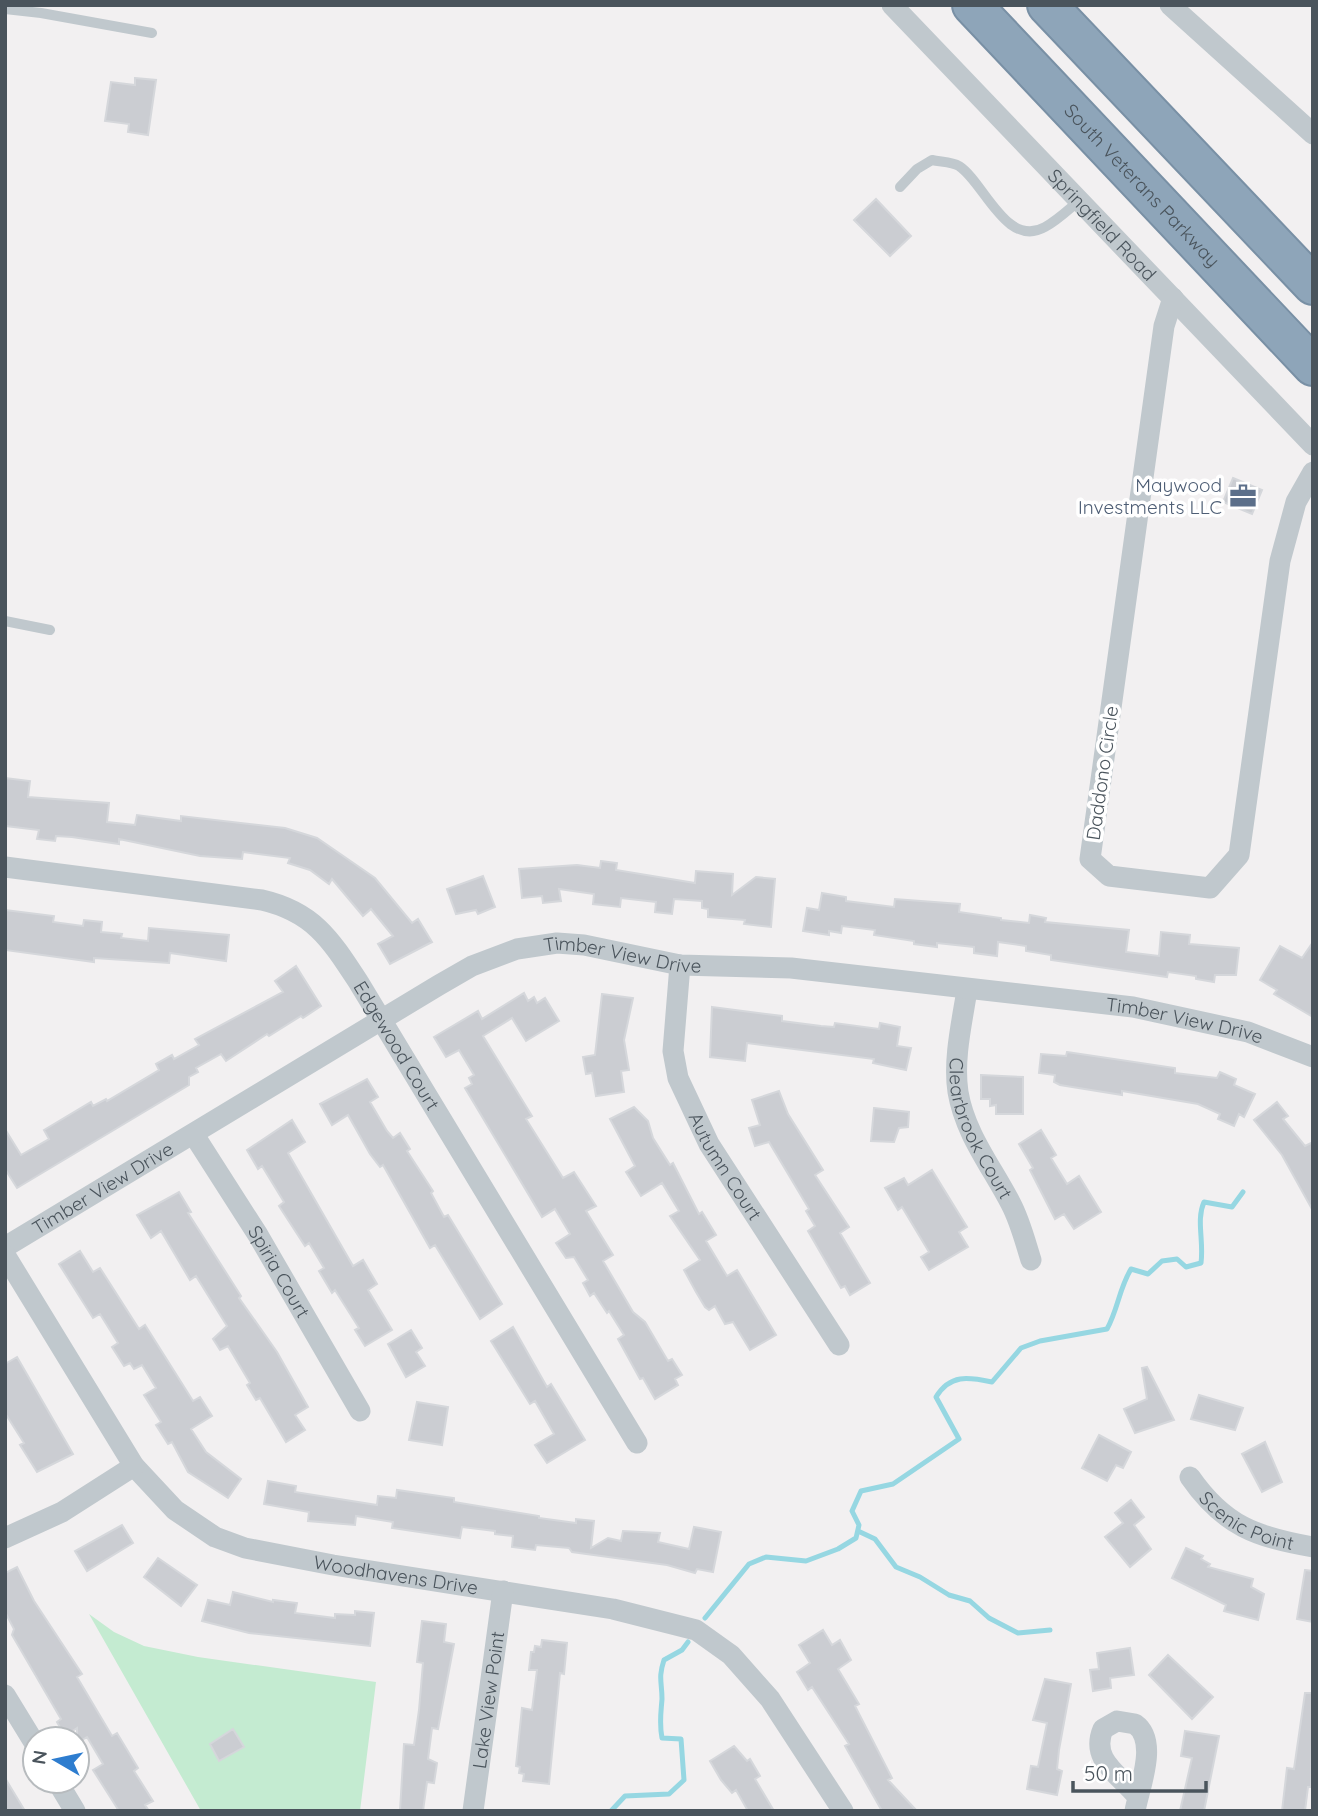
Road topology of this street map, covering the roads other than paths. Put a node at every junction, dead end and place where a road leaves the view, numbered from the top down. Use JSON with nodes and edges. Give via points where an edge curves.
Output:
{"nodes":[{"id":1,"x":892,"y":5,"type":"edge"},
{"id":2,"x":972,"y":5,"type":"edge"},
{"id":3,"x":1047,"y":5,"type":"edge"},
{"id":4,"x":1170,"y":5,"type":"edge"},
{"id":5,"x":5,"y":9,"type":"edge"},
{"id":6,"x":152,"y":33,"type":"dead end"},
{"id":7,"x":1313,"y":134,"type":"edge"},
{"id":8,"x":900,"y":187,"type":"dead end"},
{"id":9,"x":1080,"y":200,"type":"junction"},
{"id":10,"x":1313,"y":285,"type":"edge"},
{"id":11,"x":1173,"y":298,"type":"junction"},
{"id":12,"x":1313,"y":366,"type":"edge"},
{"id":13,"x":1313,"y":445,"type":"edge"},
{"id":14,"x":1313,"y":472,"type":"edge"},
{"id":15,"x":5,"y":621,"type":"edge"},
{"id":16,"x":50,"y":630,"type":"dead end"},
{"id":17,"x":5,"y":867,"type":"edge"},
{"id":18,"x":680,"y":965,"type":"junction"},
{"id":19,"x":967,"y":990,"type":"junction"},
{"id":20,"x":382,"y":1020,"type":"junction"},
{"id":21,"x":1313,"y":1057,"type":"edge"},
{"id":22,"x":194,"y":1135,"type":"junction"},
{"id":23,"x":5,"y":1247,"type":"edge"},
{"id":24,"x":5,"y":1255,"type":"edge"},
{"id":25,"x":1031,"y":1259,"type":"dead end"},
{"id":26,"x":839,"y":1345,"type":"dead end"},
{"id":27,"x":360,"y":1411,"type":"dead end"},
{"id":28,"x":637,"y":1443,"type":"dead end"},
{"id":29,"x":134,"y":1466,"type":"junction"},
{"id":30,"x":1190,"y":1477,"type":"dead end"},
{"id":31,"x":5,"y":1538,"type":"edge"},
{"id":32,"x":1313,"y":1547,"type":"edge"},
{"id":33,"x":503,"y":1591,"type":"junction"},
{"id":34,"x":5,"y":1695,"type":"edge"},
{"id":35,"x":23,"y":1725,"type":"edge"},
{"id":36,"x":65,"y":1795,"type":"edge"},
{"id":37,"x":75,"y":1811,"type":"edge"},
{"id":38,"x":473,"y":1811,"type":"edge"},
{"id":39,"x":843,"y":1811,"type":"edge"}],
"edges":[{"from":1,"to":9,"type":"street","name":"Springfield Road"},
{"from":2,"to":12,"type":"highway","name":"South Veterans Parkway"},
{"from":3,"to":10,"type":"highway"},
{"from":4,"to":7,"type":"street"},
{"from":5,"to":6,"type":"lane"},
{"from":8,"to":9,"type":"lane","via":[[932,160],[957,165],[1003,218],[1030,232],[1043,229]]},
{"from":9,"to":11,"type":"street","name":"Springfield Road"},
{"from":11,"to":13,"type":"street","name":"Springfield Road"},
{"from":11,"to":14,"type":"street","name":"Daddono Circle","via":[[1164,326],[1090,859],[1109,876],[1210,888],[1239,855],[1280,561],[1296,502]]},
{"from":15,"to":16,"type":"lane"},
{"from":17,"to":20,"type":"street","name":"Edgewood Court","via":[[287,905],[317,925],[336,948]]},
{"from":18,"to":19,"type":"street","name":"Timber View Drive","via":[[791,968]]},
{"from":18,"to":20,"type":"street","name":"Timber View Drive","via":[[584,944],[517,949],[472,966]]},
{"from":18,"to":26,"type":"street","name":"Autumn Court","via":[[673,1051],[678,1078],[709,1144]]},
{"from":19,"to":21,"type":"street","name":"Timber View Drive","via":[[1133,1007],[1248,1032]]},
{"from":19,"to":25,"type":"street","name":"Clearbrook Court","via":[[957,1089],[961,1108],[1011,1204]]},
{"from":20,"to":22,"type":"street","name":"Timber View Drive"},
{"from":20,"to":28,"type":"street","name":"Edgewood Court"},
{"from":22,"to":23,"type":"street","name":"Timber View Drive"},
{"from":22,"to":27,"type":"street","name":"Spiria Court"},
{"from":24,"to":29,"type":"street","name":"Woodhavens Drive"},
{"from":29,"to":31,"type":"street","via":[[62,1512]]},
{"from":29,"to":33,"type":"street","name":"Woodhavens Drive","via":[[175,1510],[215,1537],[245,1548]]},
{"from":30,"to":32,"type":"street","name":"Scenic Point","via":[[1204,1497],[1242,1528]]},
{"from":33,"to":38,"type":"street","name":"Lake View Point"},
{"from":33,"to":39,"type":"street","name":"Woodhavens Drive","via":[[696,1630],[744,1669],[770,1699]]},
{"from":34,"to":35,"type":"street"},
{"from":36,"to":37,"type":"street"}]}
